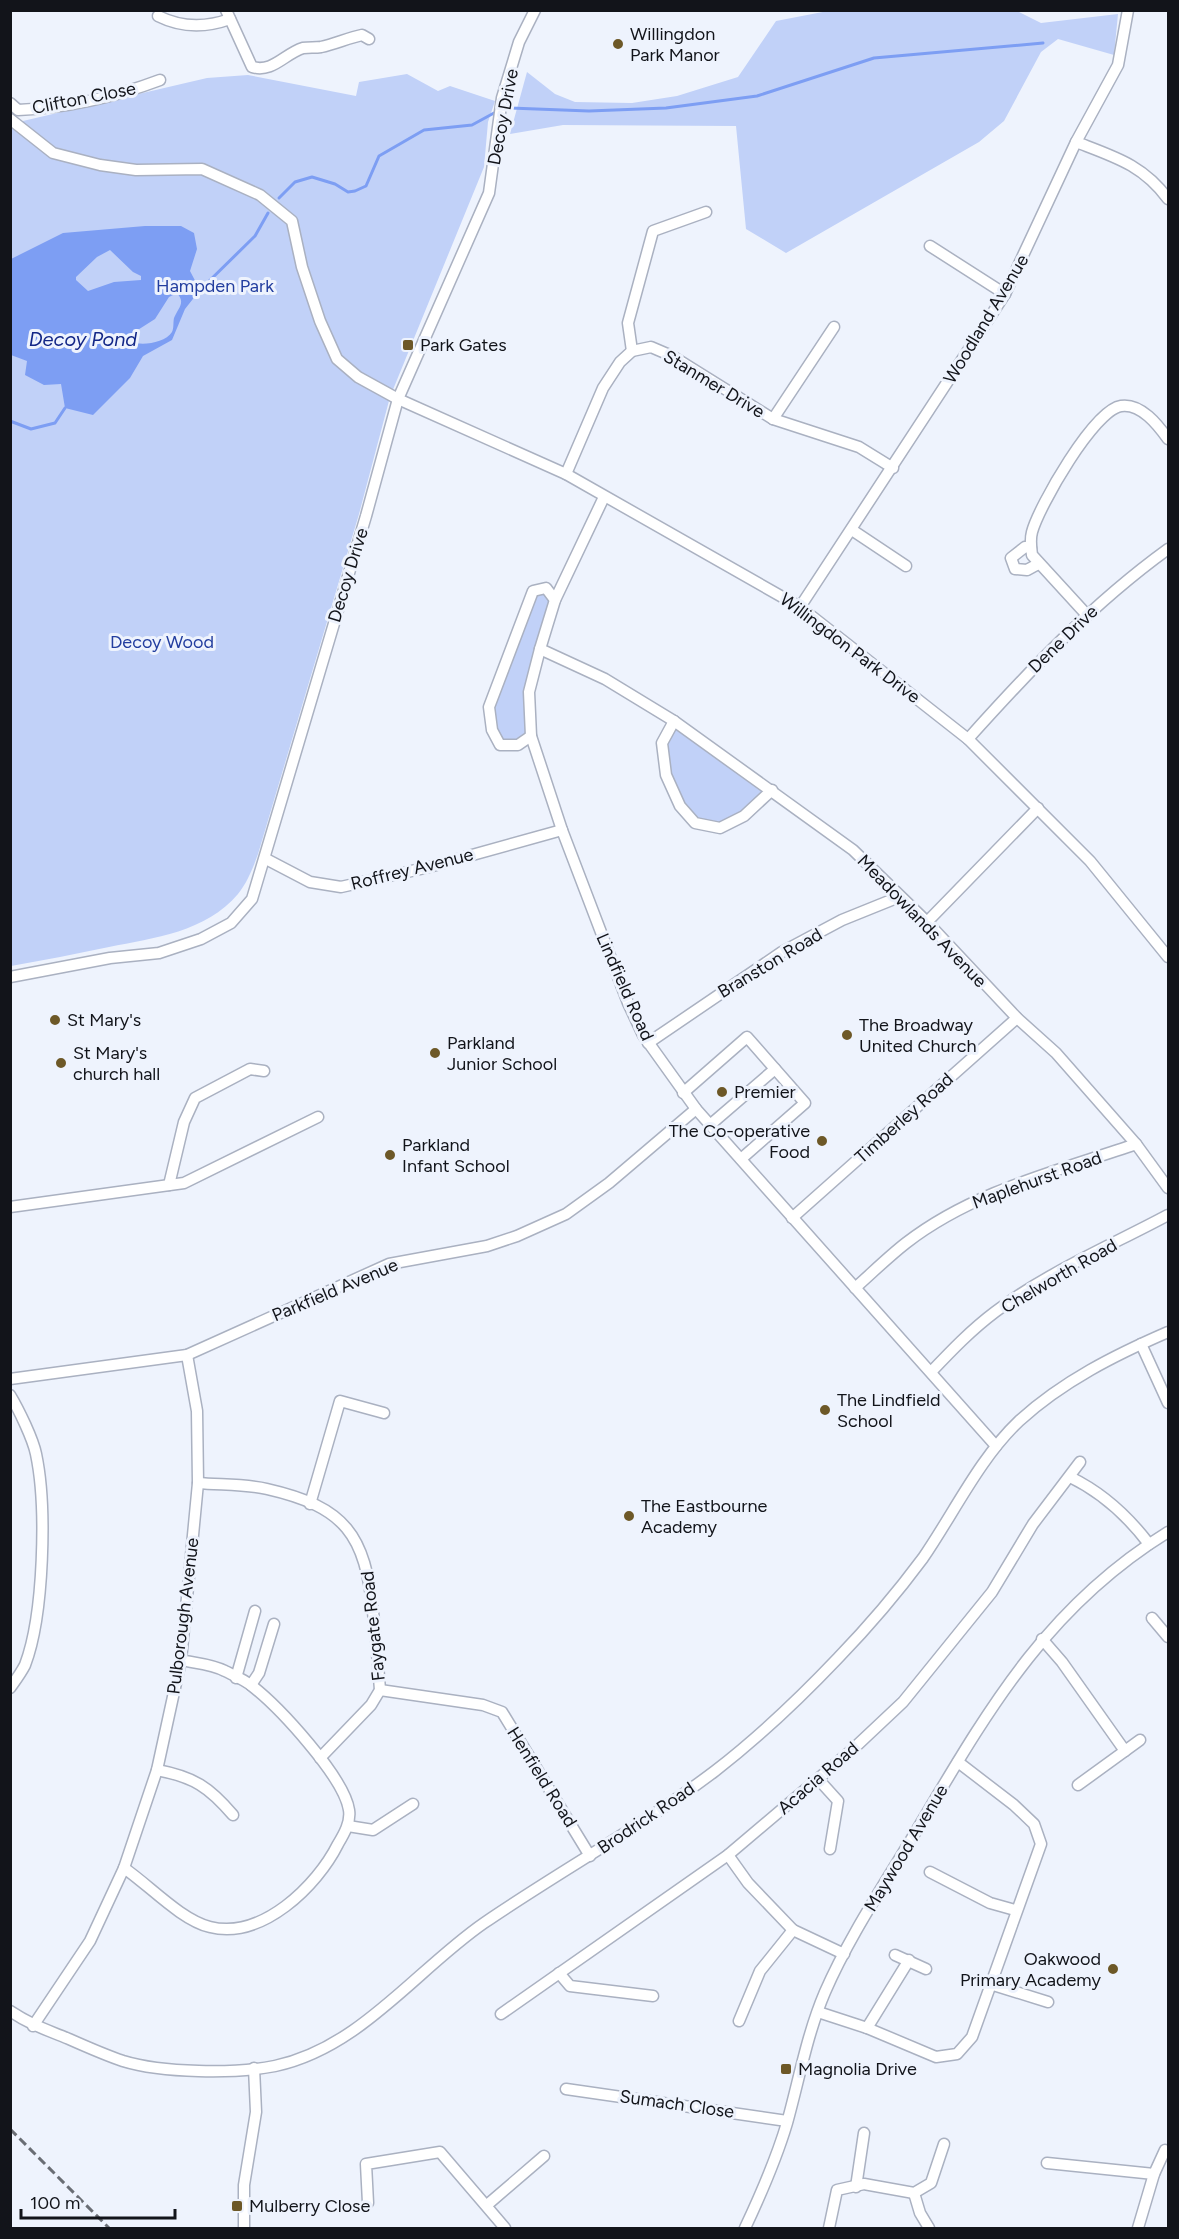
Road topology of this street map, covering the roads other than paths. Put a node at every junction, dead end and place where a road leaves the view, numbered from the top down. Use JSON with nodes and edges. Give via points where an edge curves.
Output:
{"nodes":[{"id":1,"x":535,"y":10,"type":"edge"},
{"id":2,"x":1128,"y":10,"type":"edge"},
{"id":3,"x":228,"y":15,"type":"edge"},
{"id":4,"x":158,"y":16,"type":"dead end"},
{"id":5,"x":369,"y":39,"type":"dead end"},
{"id":6,"x":160,"y":80,"type":"dead end"},
{"id":7,"x":10,"y":103,"type":"edge"},
{"id":8,"x":10,"y":120,"type":"edge"},
{"id":9,"x":1077,"y":142,"type":"junction"},
{"id":10,"x":1168,"y":199,"type":"edge"},
{"id":11,"x":706,"y":212,"type":"dead end"},
{"id":12,"x":930,"y":246,"type":"dead end"},
{"id":13,"x":1005,"y":294,"type":"junction"},
{"id":14,"x":834,"y":327,"type":"dead end"},
{"id":15,"x":632,"y":351,"type":"junction"},
{"id":16,"x":398,"y":399,"type":"junction"},
{"id":17,"x":773,"y":419,"type":"junction"},
{"id":18,"x":1168,"y":439,"type":"edge"},
{"id":19,"x":893,"y":468,"type":"junction"},
{"id":20,"x":566,"y":474,"type":"junction"},
{"id":21,"x":604,"y":497,"type":"junction"},
{"id":22,"x":852,"y":530,"type":"junction"},
{"id":23,"x":1031,"y":548,"type":"junction"},
{"id":24,"x":1168,"y":549,"type":"edge"},
{"id":25,"x":1038,"y":564,"type":"junction"},
{"id":26,"x":906,"y":566,"type":"dead end"},
{"id":27,"x":555,"y":600,"type":"junction"},
{"id":28,"x":800,"y":607,"type":"junction"},
{"id":29,"x":1086,"y":614,"type":"junction"},
{"id":30,"x":540,"y":649,"type":"junction"},
{"id":31,"x":674,"y":721,"type":"junction"},
{"id":32,"x":531,"y":735,"type":"junction"},
{"id":33,"x":968,"y":740,"type":"junction"},
{"id":34,"x":772,"y":790,"type":"junction"},
{"id":35,"x":1038,"y":808,"type":"junction"},
{"id":36,"x":561,"y":830,"type":"junction"},
{"id":37,"x":266,"y":859,"type":"junction"},
{"id":38,"x":899,"y":897,"type":"junction"},
{"id":39,"x":927,"y":922,"type":"junction"},
{"id":40,"x":1168,"y":957,"type":"edge"},
{"id":41,"x":10,"y":977,"type":"edge"},
{"id":42,"x":1017,"y":1018,"type":"junction"},
{"id":43,"x":648,"y":1043,"type":"junction"},
{"id":44,"x":775,"y":1070,"type":"junction"},
{"id":45,"x":264,"y":1071,"type":"dead end"},
{"id":46,"x":683,"y":1093,"type":"junction"},
{"id":47,"x":696,"y":1109,"type":"junction"},
{"id":48,"x":318,"y":1117,"type":"dead end"},
{"id":49,"x":710,"y":1125,"type":"junction"},
{"id":50,"x":1136,"y":1144,"type":"junction"},
{"id":51,"x":741,"y":1159,"type":"junction"},
{"id":52,"x":169,"y":1185,"type":"junction"},
{"id":53,"x":1168,"y":1188,"type":"edge"},
{"id":54,"x":10,"y":1207,"type":"edge"},
{"id":55,"x":1168,"y":1215,"type":"edge"},
{"id":56,"x":792,"y":1218,"type":"junction"},
{"id":57,"x":855,"y":1288,"type":"junction"},
{"id":58,"x":1168,"y":1332,"type":"edge"},
{"id":59,"x":1142,"y":1344,"type":"junction"},
{"id":60,"x":188,"y":1355,"type":"junction"},
{"id":61,"x":931,"y":1372,"type":"junction"},
{"id":62,"x":10,"y":1379,"type":"edge"},
{"id":63,"x":10,"y":1395,"type":"edge"},
{"id":64,"x":1168,"y":1403,"type":"edge"},
{"id":65,"x":384,"y":1413,"type":"dead end"},
{"id":66,"x":996,"y":1446,"type":"junction"},
{"id":67,"x":1080,"y":1462,"type":"dead end"},
{"id":68,"x":1070,"y":1477,"type":"junction"},
{"id":69,"x":198,"y":1483,"type":"junction"},
{"id":70,"x":310,"y":1504,"type":"junction"},
{"id":71,"x":1168,"y":1532,"type":"edge"},
{"id":72,"x":1149,"y":1544,"type":"junction"},
{"id":73,"x":255,"y":1611,"type":"dead end"},
{"id":74,"x":1152,"y":1618,"type":"dead end"},
{"id":75,"x":274,"y":1624,"type":"dead end"},
{"id":76,"x":1168,"y":1637,"type":"edge"},
{"id":77,"x":1042,"y":1639,"type":"junction"},
{"id":78,"x":181,"y":1660,"type":"junction"},
{"id":79,"x":236,"y":1678,"type":"junction"},
{"id":80,"x":251,"y":1685,"type":"junction"},
{"id":81,"x":10,"y":1688,"type":"edge"},
{"id":82,"x":380,"y":1690,"type":"junction"},
{"id":83,"x":1140,"y":1740,"type":"dead end"},
{"id":84,"x":1125,"y":1751,"type":"junction"},
{"id":85,"x":320,"y":1758,"type":"junction"},
{"id":86,"x":958,"y":1762,"type":"junction"},
{"id":87,"x":157,"y":1770,"type":"junction"},
{"id":88,"x":818,"y":1779,"type":"junction"},
{"id":89,"x":1078,"y":1785,"type":"dead end"},
{"id":90,"x":413,"y":1804,"type":"dead end"},
{"id":91,"x":233,"y":1815,"type":"dead end"},
{"id":92,"x":348,"y":1826,"type":"junction"},
{"id":93,"x":830,"y":1849,"type":"dead end"},
{"id":94,"x":728,"y":1855,"type":"junction"},
{"id":95,"x":590,"y":1856,"type":"junction"},
{"id":96,"x":124,"y":1868,"type":"junction"},
{"id":97,"x":930,"y":1872,"type":"dead end"},
{"id":98,"x":1015,"y":1910,"type":"junction"},
{"id":99,"x":793,"y":1929,"type":"junction"},
{"id":100,"x":844,"y":1954,"type":"junction"},
{"id":101,"x":895,"y":1955,"type":"dead end"},
{"id":102,"x":909,"y":1960,"type":"junction"},
{"id":103,"x":926,"y":1969,"type":"dead end"},
{"id":104,"x":559,"y":1973,"type":"junction"},
{"id":105,"x":990,"y":1984,"type":"junction"},
{"id":106,"x":653,"y":1996,"type":"dead end"},
{"id":107,"x":1048,"y":2002,"type":"dead end"},
{"id":108,"x":10,"y":2011,"type":"edge"},
{"id":109,"x":818,"y":2012,"type":"junction"},
{"id":110,"x":501,"y":2014,"type":"dead end"},
{"id":111,"x":739,"y":2021,"type":"dead end"},
{"id":112,"x":33,"y":2026,"type":"junction"},
{"id":113,"x":867,"y":2028,"type":"junction"},
{"id":114,"x":254,"y":2068,"type":"junction"},
{"id":115,"x":566,"y":2089,"type":"dead end"},
{"id":116,"x":787,"y":2121,"type":"junction"},
{"id":117,"x":864,"y":2133,"type":"dead end"},
{"id":118,"x":944,"y":2144,"type":"dead end"},
{"id":119,"x":1166,"y":2150,"type":"dead end"},
{"id":120,"x":544,"y":2156,"type":"dead end"},
{"id":121,"x":1047,"y":2163,"type":"dead end"},
{"id":122,"x":1154,"y":2174,"type":"junction"},
{"id":123,"x":856,"y":2187,"type":"junction"},
{"id":124,"x":914,"y":2193,"type":"junction"},
{"id":125,"x":368,"y":2203,"type":"dead end"},
{"id":126,"x":487,"y":2205,"type":"junction"},
{"id":127,"x":244,"y":2229,"type":"edge"},
{"id":128,"x":505,"y":2229,"type":"edge"},
{"id":129,"x":745,"y":2229,"type":"edge"},
{"id":130,"x":829,"y":2229,"type":"edge"},
{"id":131,"x":929,"y":2229,"type":"edge"},
{"id":132,"x":1138,"y":2229,"type":"edge"}],
"edges":[{"from":1,"to":16,"type":"street","name":"Decoy Drive","via":[[519,42],[502,98],[489,193]]},
{"from":2,"to":9,"type":"street","name":"Woodland Avenue","via":[[1118,65]]},
{"from":3,"to":4,"type":"street","via":[[207,27],[175,24]]},
{"from":3,"to":5,"type":"street","via":[[252,67],[260,69],[306,47],[362,35]]},
{"from":6,"to":7,"type":"street","name":"Clifton Close","via":[[123,93],[43,109],[18,110]]},
{"from":8,"to":16,"type":"street","name":"Willingdon Park Drive","via":[[53,153],[136,170],[202,169],[260,195],[292,221],[302,267],[337,359],[358,377]]},
{"from":9,"to":10,"type":"street","via":[[1132,164],[1156,182]]},
{"from":9,"to":13,"type":"street","name":"Woodland Avenue"},
{"from":11,"to":15,"type":"street","via":[[653,231],[628,323]]},
{"from":12,"to":13,"type":"street"},
{"from":13,"to":19,"type":"street","name":"Woodland Avenue"},
{"from":14,"to":17,"type":"street"},
{"from":15,"to":17,"type":"street","name":"Stanmer Drive","via":[[651,347],[672,356]]},
{"from":15,"to":20,"type":"street","via":[[603,388]]},
{"from":16,"to":20,"type":"street","name":"Willingdon Park Drive"},
{"from":16,"to":37,"type":"street","name":"Decoy Drive"},
{"from":17,"to":19,"type":"street","name":"Stanmer Drive","via":[[859,447]]},
{"from":18,"to":23,"type":"street","via":[[1142,410],[1122,406],[1112,410],[1076,448],[1031,533]]},
{"from":19,"to":22,"type":"street","name":"Woodland Avenue"},
{"from":20,"to":21,"type":"street","name":"Willingdon Park Drive"},
{"from":21,"to":27,"type":"street","name":"Lindfield Road"},
{"from":21,"to":28,"type":"street","name":"Willingdon Park Drive"},
{"from":22,"to":26,"type":"street"},
{"from":22,"to":28,"type":"street","name":"Woodland Avenue"},
{"from":23,"to":25,"type":"street"},
{"from":23,"to":25,"type":"street","via":[[1015,552],[1011,558],[1015,569],[1027,570]]},
{"from":24,"to":29,"type":"street","name":"Dene Drive"},
{"from":25,"to":29,"type":"street"},
{"from":27,"to":30,"type":"street","name":"Lindfield Road"},
{"from":27,"to":32,"type":"street","via":[[546,588],[532,591],[489,707],[492,730],[500,745],[518,746]]},
{"from":28,"to":33,"type":"street","name":"Willingdon Park Drive"},
{"from":29,"to":33,"type":"street","name":"Dene Drive"},
{"from":30,"to":31,"type":"street","name":"Meadowlands Avenue","via":[[606,679]]},
{"from":30,"to":32,"type":"street","name":"Lindfield Road","via":[[529,692]]},
{"from":31,"to":34,"type":"street","name":"Meadowlands Avenue"},
{"from":31,"to":34,"type":"street","via":[[662,742],[666,775],[680,806],[695,823],[720,828],[744,816]]},
{"from":32,"to":36,"type":"street","name":"Lindfield Road"},
{"from":33,"to":35,"type":"street","name":"Willingdon Park Drive"},
{"from":34,"to":38,"type":"street","name":"Meadowlands Avenue","via":[[853,850]]},
{"from":35,"to":39,"type":"street"},
{"from":35,"to":40,"type":"street","name":"Willingdon Park Drive","via":[[1090,861]]},
{"from":36,"to":37,"type":"street","name":"Roffrey Avenue","via":[[341,887],[310,882]]},
{"from":36,"to":43,"type":"street","name":"Lindfield Road","via":[[628,1003]]},
{"from":37,"to":41,"type":"street","name":"Decoy Drive","via":[[252,899],[231,923],[201,939],[159,953]]},
{"from":38,"to":39,"type":"street","name":"Meadowlands Avenue"},
{"from":38,"to":43,"type":"street","name":"Branston Road","via":[[842,920],[782,952]]},
{"from":39,"to":42,"type":"street","name":"Meadowlands Avenue"},
{"from":42,"to":50,"type":"street","name":"Meadowlands Avenue","via":[[1056,1053]]},
{"from":42,"to":56,"type":"street","name":"Timberley Road"},
{"from":43,"to":46,"type":"street","name":"Lindfield Road"},
{"from":44,"to":46,"type":"street","via":[[747,1037]]},
{"from":44,"to":49,"type":"street"},
{"from":44,"to":51,"type":"street","via":[[805,1103]]},
{"from":45,"to":52,"type":"street","via":[[250,1069],[195,1098],[184,1122]]},
{"from":46,"to":47,"type":"street","name":"Lindfield Road"},
{"from":47,"to":49,"type":"street","name":"Lindfield Road"},
{"from":47,"to":60,"type":"street","name":"Parkfield Avenue","via":[[566,1214],[487,1246],[389,1264]]},
{"from":48,"to":52,"type":"street","via":[[184,1183]]},
{"from":49,"to":51,"type":"street","name":"Lindfield Road"},
{"from":50,"to":53,"type":"street","name":"Meadowlands Avenue"},
{"from":50,"to":57,"type":"street","name":"Maplehurst Road","via":[[977,1201],[907,1242]]},
{"from":51,"to":56,"type":"street","name":"Lindfield Road"},
{"from":52,"to":54,"type":"street"},
{"from":55,"to":61,"type":"street","name":"Chelworth Road","via":[[1028,1290],[995,1312]]},
{"from":56,"to":57,"type":"street","name":"Lindfield Road"},
{"from":57,"to":61,"type":"street","name":"Lindfield Road"},
{"from":58,"to":59,"type":"street","name":"Brodrick Road"},
{"from":59,"to":64,"type":"street"},
{"from":59,"to":66,"type":"street","name":"Brodrick Road","via":[[1053,1393]]},
{"from":60,"to":62,"type":"street","name":"Parkfield Avenue"},
{"from":60,"to":69,"type":"street","name":"Pulborough Avenue","via":[[197,1410]]},
{"from":61,"to":66,"type":"street","name":"Lindfield Road"},
{"from":63,"to":81,"type":"street","via":[[36,1453],[41,1560],[36,1621],[24,1665]]},
{"from":65,"to":70,"type":"street","via":[[340,1401]]},
{"from":66,"to":95,"type":"street","name":"Brodrick Road","via":[[922,1559],[865,1629],[807,1690],[716,1770]]},
{"from":67,"to":68,"type":"street","name":"Acacia Road"},
{"from":68,"to":72,"type":"street","via":[[1096,1490],[1132,1522]]},
{"from":68,"to":88,"type":"street","name":"Acacia Road","via":[[1033,1524],[992,1592],[903,1702]]},
{"from":69,"to":70,"type":"street","name":"Faygate Road","via":[[267,1489]]},
{"from":69,"to":78,"type":"street","name":"Pulborough Avenue"},
{"from":70,"to":82,"type":"street","name":"Faygate Road","via":[[335,1516],[362,1550],[369,1576]]},
{"from":71,"to":72,"type":"street","name":"Maywood Avenue"},
{"from":72,"to":77,"type":"street","name":"Maywood Avenue","via":[[1114,1569]]},
{"from":73,"to":79,"type":"street"},
{"from":74,"to":76,"type":"street"},
{"from":75,"to":80,"type":"street","via":[[259,1673]]},
{"from":77,"to":84,"type":"street"},
{"from":77,"to":86,"type":"street","name":"Maywood Avenue","via":[[1001,1692]]},
{"from":78,"to":79,"type":"street","via":[[223,1669]]},
{"from":78,"to":87,"type":"street","name":"Pulborough Avenue"},
{"from":79,"to":80,"type":"street"},
{"from":80,"to":85,"type":"street"},
{"from":82,"to":85,"type":"street","name":"Faygate Road","via":[[371,1705]]},
{"from":82,"to":95,"type":"street","name":"Henfield Road","via":[[483,1705],[502,1712]]},
{"from":83,"to":84,"type":"street"},
{"from":84,"to":89,"type":"street"},
{"from":85,"to":92,"type":"street","via":[[350,1810]]},
{"from":86,"to":98,"type":"street","via":[[1034,1824],[1041,1844]]},
{"from":86,"to":100,"type":"street","name":"Maywood Avenue"},
{"from":87,"to":91,"type":"street","via":[[183,1774],[206,1787]]},
{"from":87,"to":96,"type":"street","name":"Pulborough Avenue"},
{"from":88,"to":93,"type":"street","via":[[838,1801]]},
{"from":88,"to":94,"type":"street","name":"Acacia Road"},
{"from":90,"to":92,"type":"street","via":[[373,1830]]},
{"from":92,"to":96,"type":"street","via":[[332,1857],[308,1889],[285,1908],[246,1926],[210,1927],[185,1916]]},
{"from":94,"to":99,"type":"street","via":[[748,1883]]},
{"from":94,"to":104,"type":"street","name":"Acacia Road"},
{"from":95,"to":114,"type":"street","name":"Brodrick Road","via":[[482,1924],[341,2038],[295,2060]]},
{"from":96,"to":112,"type":"street","name":"Pulborough Avenue","via":[[90,1941]]},
{"from":97,"to":98,"type":"street","via":[[990,1903]]},
{"from":98,"to":105,"type":"street"},
{"from":99,"to":100,"type":"street"},
{"from":99,"to":111,"type":"street","via":[[760,1971]]},
{"from":100,"to":109,"type":"street","name":"Maywood Avenue"},
{"from":101,"to":102,"type":"street"},
{"from":102,"to":103,"type":"street"},
{"from":102,"to":113,"type":"street"},
{"from":104,"to":106,"type":"street","via":[[570,1986]]},
{"from":104,"to":110,"type":"street","name":"Acacia Road"},
{"from":105,"to":107,"type":"street"},
{"from":105,"to":113,"type":"street","via":[[972,2037],[957,2054],[936,2057]]},
{"from":108,"to":112,"type":"street","name":"Brodrick Road"},
{"from":109,"to":113,"type":"street"},
{"from":109,"to":116,"type":"street","name":"Maywood Avenue"},
{"from":112,"to":114,"type":"street","name":"Brodrick Road","via":[[127,2062],[198,2071]]},
{"from":114,"to":127,"type":"street","via":[[256,2112],[244,2184]]},
{"from":115,"to":116,"type":"street","name":"Sumach Close"},
{"from":116,"to":129,"type":"street","name":"Maywood Avenue"},
{"from":117,"to":123,"type":"street"},
{"from":118,"to":124,"type":"street","via":[[931,2183]]},
{"from":119,"to":122,"type":"street"},
{"from":120,"to":126,"type":"street"},
{"from":121,"to":122,"type":"street"},
{"from":122,"to":132,"type":"street"},
{"from":123,"to":124,"type":"street","via":[[864,2184]]},
{"from":123,"to":130,"type":"street","via":[[837,2190]]},
{"from":124,"to":131,"type":"street"},
{"from":125,"to":126,"type":"street","via":[[366,2164],[440,2152]]},
{"from":126,"to":128,"type":"street"}]}
